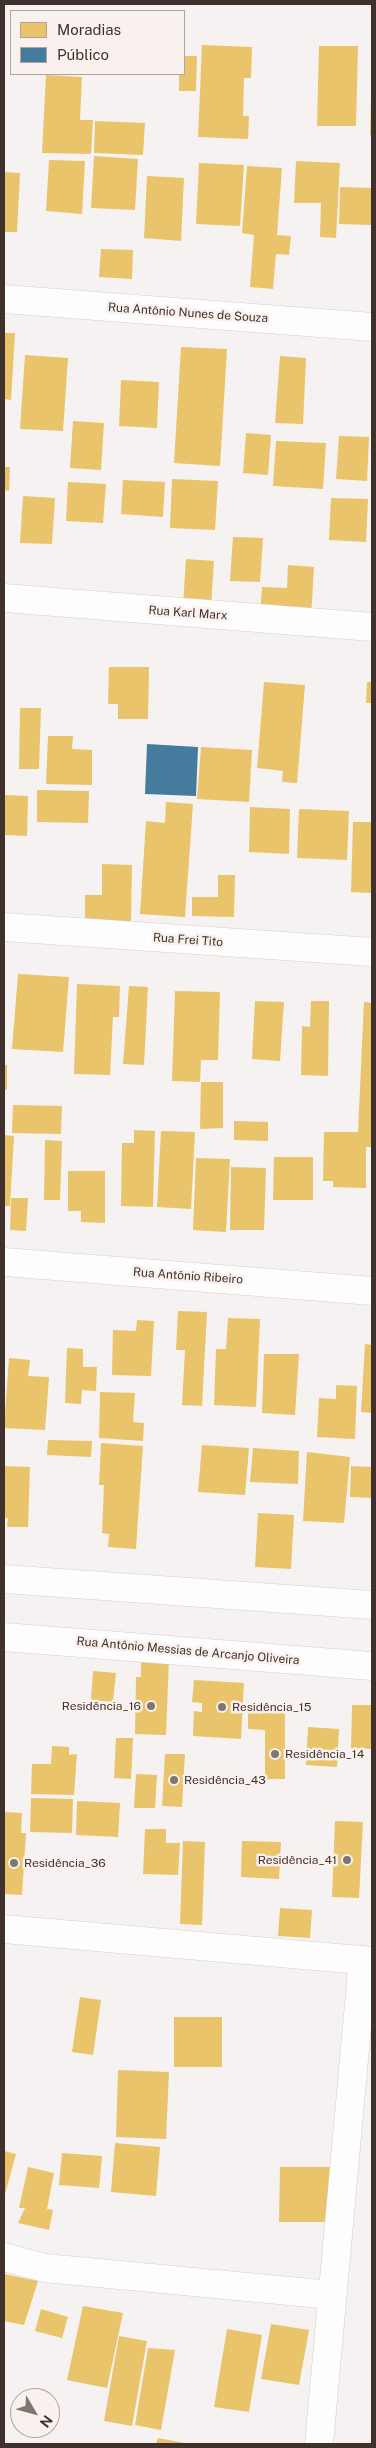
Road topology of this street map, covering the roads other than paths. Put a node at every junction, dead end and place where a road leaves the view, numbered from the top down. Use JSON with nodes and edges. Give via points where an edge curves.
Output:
{"nodes":[{"id":1,"x":4,"y":299,"type":"edge"},
{"id":2,"x":372,"y":327,"type":"edge"},
{"id":3,"x":4,"y":598,"type":"edge"},
{"id":4,"x":372,"y":627,"type":"edge"},
{"id":5,"x":4,"y":927,"type":"edge"},
{"id":6,"x":372,"y":952,"type":"edge"},
{"id":7,"x":4,"y":1262,"type":"edge"},
{"id":8,"x":372,"y":1291,"type":"edge"},
{"id":9,"x":4,"y":1579,"type":"edge"},
{"id":10,"x":372,"y":1605,"type":"edge"},
{"id":11,"x":4,"y":1637,"type":"edge"},
{"id":12,"x":372,"y":1666,"type":"edge"},
{"id":13,"x":4,"y":1929,"type":"edge"},
{"id":14,"x":368,"y":1961,"type":"edge"},
{"id":15,"x":4,"y":2257,"type":"edge"},
{"id":16,"x":332,"y":2295,"type":"junction"},
{"id":17,"x":318,"y":2444,"type":"edge"}],
"edges":[{"from":1,"to":2,"type":"street","name":"Rua Antônio Nunes de Souza"},
{"from":3,"to":4,"type":"street","name":"Rua Karl Marx"},
{"from":5,"to":6,"type":"street","name":"Rua Frei Tito"},
{"from":7,"to":8,"type":"street","name":"Rua Antônio Ribeiro"},
{"from":9,"to":10,"type":"street"},
{"from":11,"to":12,"type":"street","name":"Rua Antônio Messias de Arcanjo Oliveira"},
{"from":13,"to":14,"type":"street"},
{"from":14,"to":16,"type":"street"},
{"from":15,"to":16,"type":"street","via":[[45,2268]]},
{"from":16,"to":17,"type":"street"}]}
